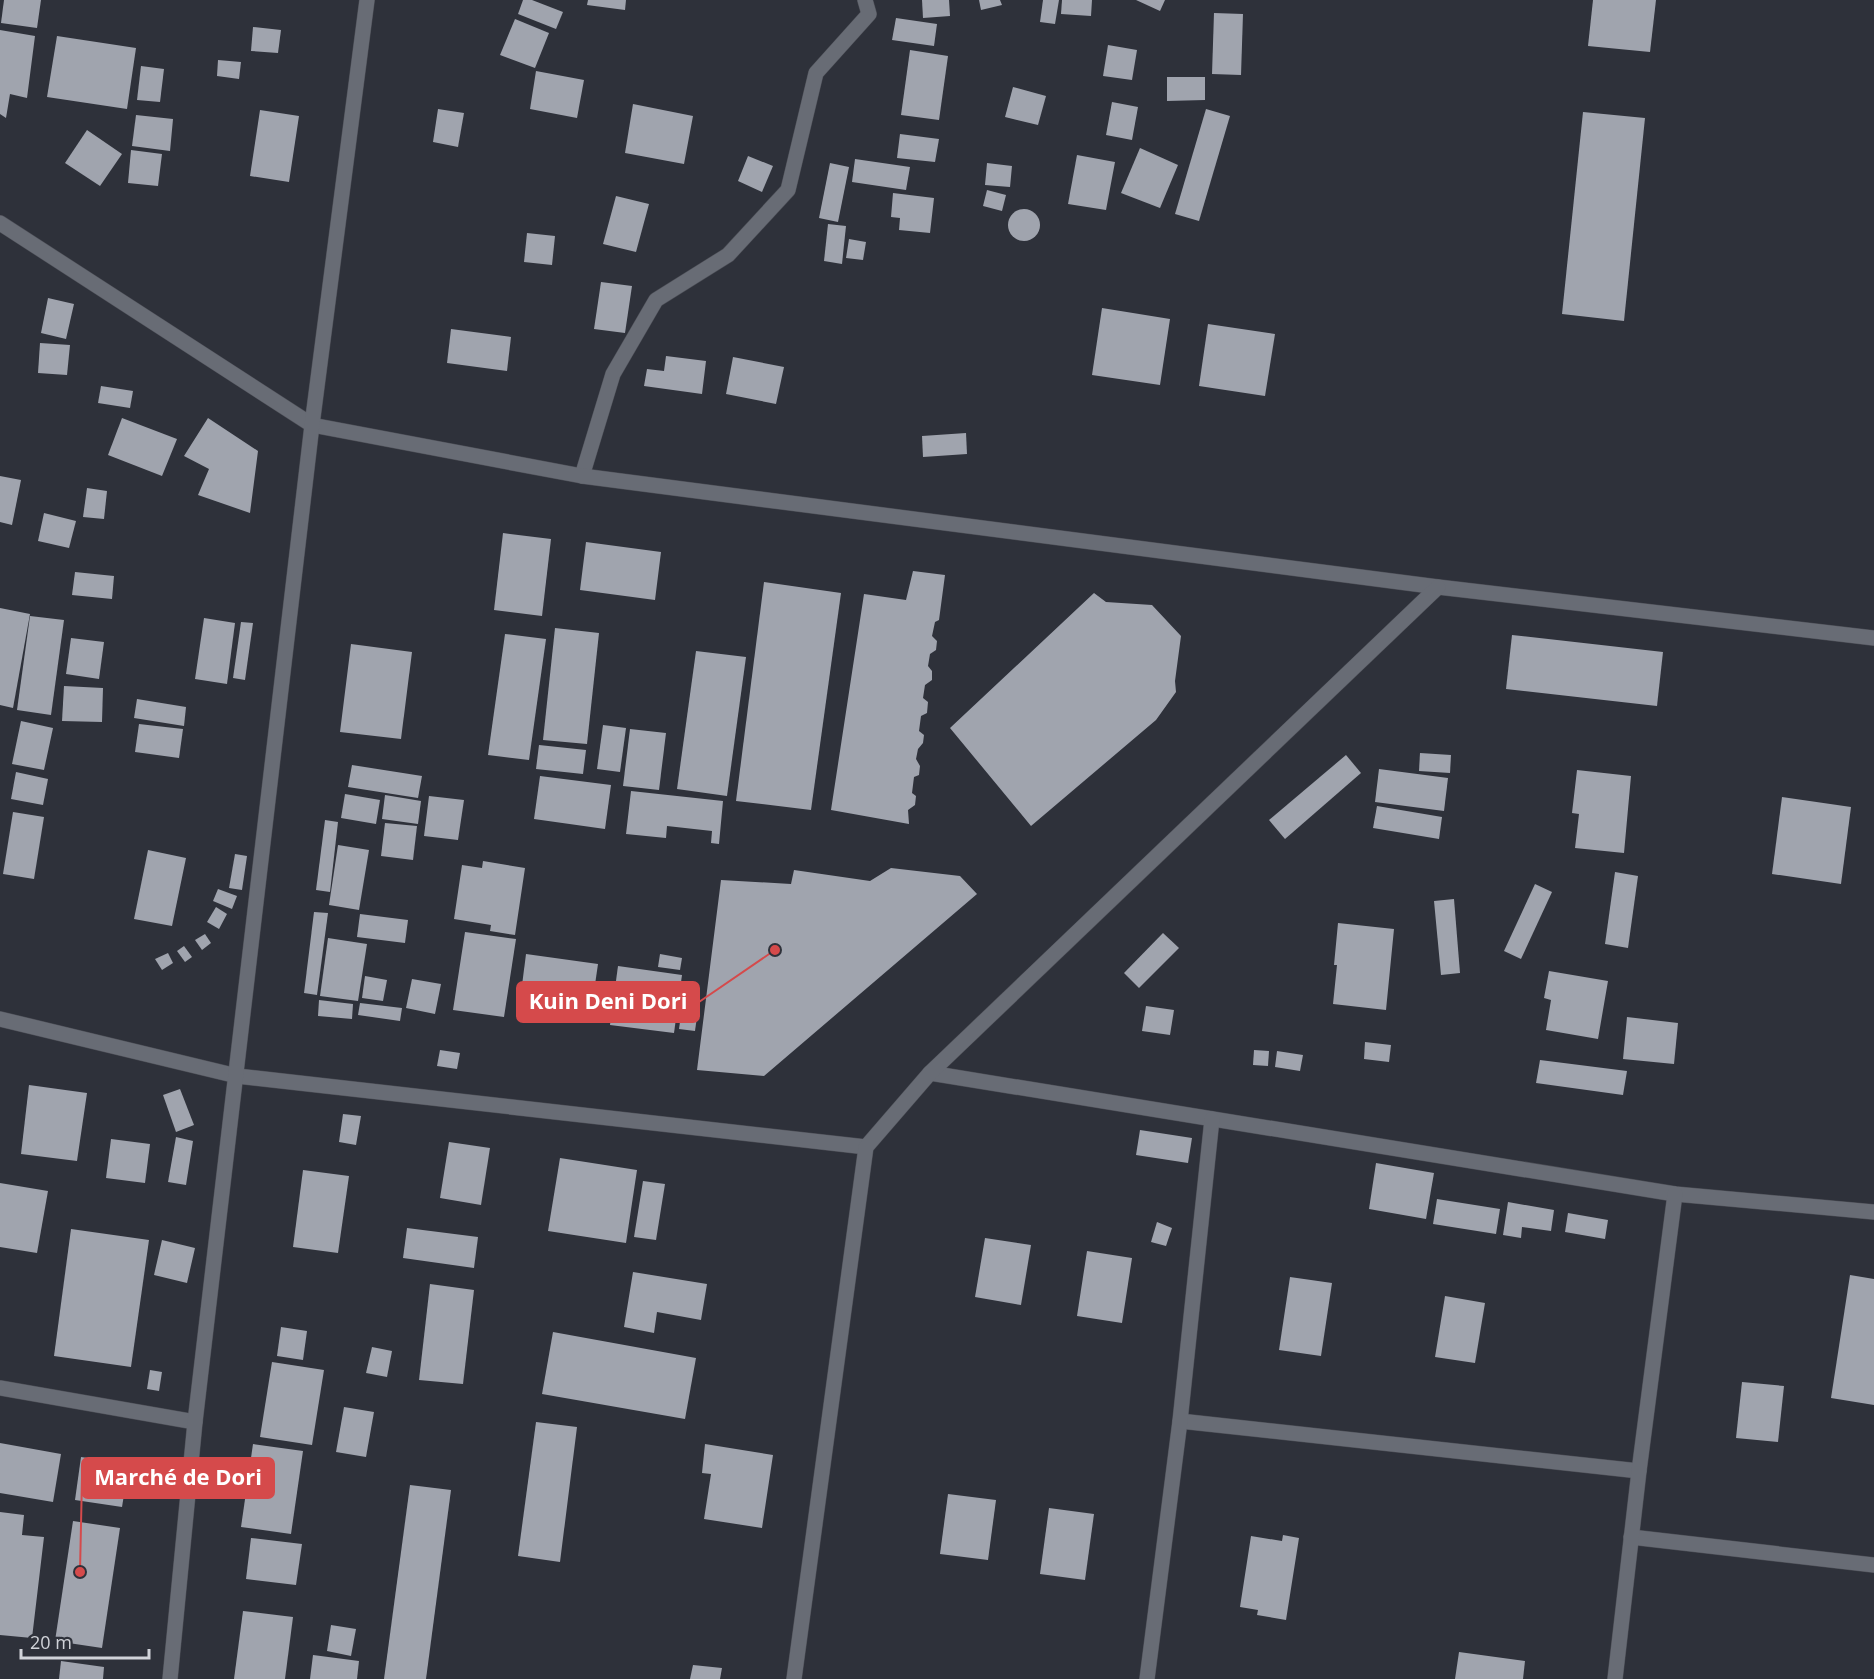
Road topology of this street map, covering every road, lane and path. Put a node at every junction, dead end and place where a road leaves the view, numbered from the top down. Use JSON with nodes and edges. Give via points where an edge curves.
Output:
{"nodes":[{"id":1,"x":367,"y":0,"type":"edge"},
{"id":2,"x":865,"y":0,"type":"edge"},
{"id":3,"x":0,"y":223,"type":"edge"},
{"id":4,"x":312,"y":424,"type":"junction"},
{"id":5,"x":582,"y":476,"type":"junction"},
{"id":6,"x":1438,"y":587,"type":"junction"},
{"id":7,"x":1874,"y":638,"type":"edge"},
{"id":8,"x":0,"y":1019,"type":"edge"},
{"id":9,"x":930,"y":1073,"type":"junction"},
{"id":10,"x":237,"y":1076,"type":"junction"},
{"id":11,"x":1212,"y":1119,"type":"junction"},
{"id":12,"x":866,"y":1147,"type":"junction"},
{"id":13,"x":1675,"y":1194,"type":"junction"},
{"id":14,"x":1874,"y":1212,"type":"edge"},
{"id":15,"x":0,"y":1388,"type":"edge"},
{"id":16,"x":1180,"y":1421,"type":"junction"},
{"id":17,"x":195,"y":1422,"type":"junction"},
{"id":18,"x":1639,"y":1472,"type":"junction"},
{"id":19,"x":1631,"y":1537,"type":"junction"},
{"id":20,"x":1874,"y":1565,"type":"edge"},
{"id":21,"x":170,"y":1679,"type":"edge"},
{"id":22,"x":794,"y":1679,"type":"edge"},
{"id":23,"x":1147,"y":1679,"type":"edge"},
{"id":24,"x":1615,"y":1679,"type":"edge"}],
"edges":[{"from":1,"to":4,"type":"street"},
{"from":2,"to":5,"type":"street","via":[[869,14],[816,73],[788,190],[728,255],[656,300],[613,374]]},
{"from":3,"to":4,"type":"street"},
{"from":4,"to":5,"type":"street"},
{"from":4,"to":10,"type":"street"},
{"from":5,"to":6,"type":"street"},
{"from":6,"to":7,"type":"street"},
{"from":6,"to":9,"type":"street"},
{"from":8,"to":10,"type":"street"},
{"from":9,"to":11,"type":"street"},
{"from":9,"to":12,"type":"street"},
{"from":10,"to":12,"type":"street"},
{"from":10,"to":17,"type":"street"},
{"from":11,"to":13,"type":"street"},
{"from":11,"to":16,"type":"street"},
{"from":12,"to":22,"type":"street"},
{"from":13,"to":14,"type":"street"},
{"from":13,"to":18,"type":"street"},
{"from":15,"to":17,"type":"street"},
{"from":16,"to":18,"type":"street"},
{"from":16,"to":23,"type":"street"},
{"from":17,"to":21,"type":"street"},
{"from":18,"to":19,"type":"street"},
{"from":19,"to":20,"type":"street"},
{"from":19,"to":24,"type":"street"}]}
